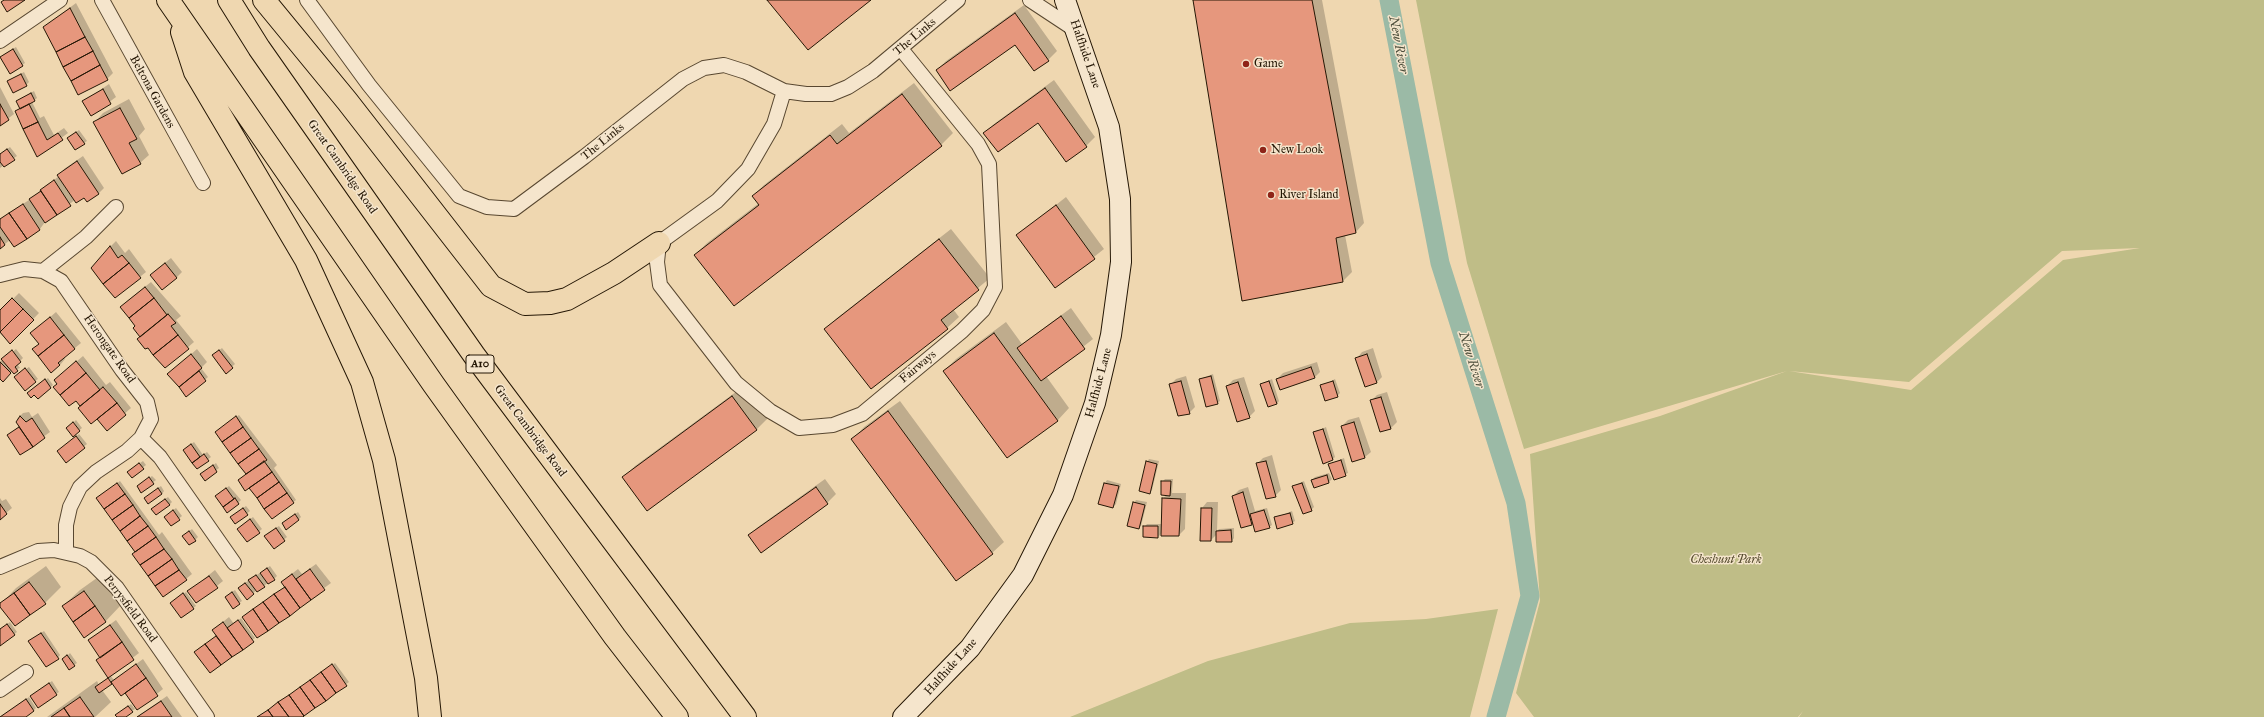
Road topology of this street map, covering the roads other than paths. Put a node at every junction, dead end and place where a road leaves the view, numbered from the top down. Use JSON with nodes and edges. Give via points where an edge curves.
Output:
{"nodes":[{"id":1,"x":60,"y":0,"type":"edge"},
{"id":2,"x":102,"y":0,"type":"edge"},
{"id":3,"x":229,"y":0,"type":"edge"},
{"id":4,"x":264,"y":0,"type":"edge"},
{"id":5,"x":307,"y":0,"type":"edge"},
{"id":6,"x":958,"y":0,"type":"edge"},
{"id":7,"x":1030,"y":0,"type":"edge"},
{"id":8,"x":1065,"y":0,"type":"edge"},
{"id":9,"x":172,"y":6,"type":"edge"},
{"id":10,"x":1077,"y":31,"type":"junction"},
{"id":11,"x":0,"y":41,"type":"edge"},
{"id":12,"x":901,"y":49,"type":"junction"},
{"id":13,"x":784,"y":91,"type":"junction"},
{"id":14,"x":203,"y":183,"type":"dead end"},
{"id":15,"x":116,"y":207,"type":"dead end"},
{"id":16,"x":659,"y":243,"type":"junction"},
{"id":17,"x":43,"y":271,"type":"junction"},
{"id":18,"x":0,"y":275,"type":"edge"},
{"id":19,"x":142,"y":438,"type":"junction"},
{"id":20,"x":66,"y":551,"type":"junction"},
{"id":21,"x":234,"y":563,"type":"dead end"},
{"id":22,"x":0,"y":567,"type":"edge"},
{"id":23,"x":26,"y":672,"type":"dead end"},
{"id":24,"x":0,"y":690,"type":"edge"},
{"id":25,"x":207,"y":717,"type":"edge"},
{"id":26,"x":430,"y":717,"type":"edge"},
{"id":27,"x":677,"y":717,"type":"edge"},
{"id":28,"x":745,"y":717,"type":"edge"},
{"id":29,"x":903,"y":717,"type":"edge"}],
"edges":[{"from":1,"to":11,"type":"street"},
{"from":2,"to":14,"type":"street","name":"Beltona Gardens"},
{"from":3,"to":28,"type":"highway","name":"Great Cambridge Road","number":"A10","via":[[259,48],[474,355]]},
{"from":4,"to":16,"type":"highway","via":[[347,101],[491,286],[525,304],[568,299],[608,277]]},
{"from":5,"to":13,"type":"street","name":"The Links","via":[[369,85],[460,196],[487,208],[514,209],[683,79],[704,68],[724,65],[746,72]]},
{"from":6,"to":12,"type":"street","name":"The Links"},
{"from":7,"to":10,"type":"street"},
{"from":8,"to":10,"type":"main road","name":"Halfhide Lane"},
{"from":9,"to":26,"type":"highway","via":[[195,72],[306,260],[362,382],[384,460],[426,678]]},
{"from":9,"to":27,"type":"highway","via":[[439,392],[615,636]]},
{"from":10,"to":29,"type":"main road","name":"Halfhide Lane","via":[[1109,127],[1120,199],[1121,262],[1111,335],[1095,403],[1062,495],[1023,575],[970,648]]},
{"from":12,"to":13,"type":"street","name":"The Links","via":[[874,71],[831,94]]},
{"from":12,"to":16,"type":"street","name":"Fairways","via":[[978,144],[989,164],[994,286],[983,310],[962,331],[862,414],[833,425],[799,428],[770,411],[736,383],[660,285],[657,262]]},
{"from":13,"to":16,"type":"street","via":[[774,124],[748,169],[718,201]]},
{"from":15,"to":17,"type":"street","via":[[86,237]]},
{"from":17,"to":18,"type":"street","name":"Herongate Road","via":[[24,269]]},
{"from":17,"to":19,"type":"street","name":"Herongate Road","via":[[65,286],[147,402],[151,418]]},
{"from":19,"to":20,"type":"street","name":"Herongate Road","via":[[80,487],[70,507],[66,525]]},
{"from":19,"to":21,"type":"street","via":[[160,457]]},
{"from":20,"to":22,"type":"street","name":"Perrysfield Road","via":[[38,551]]},
{"from":20,"to":25,"type":"street","name":"Perrysfield Road","via":[[91,562],[106,576]]},
{"from":23,"to":24,"type":"street"}]}
